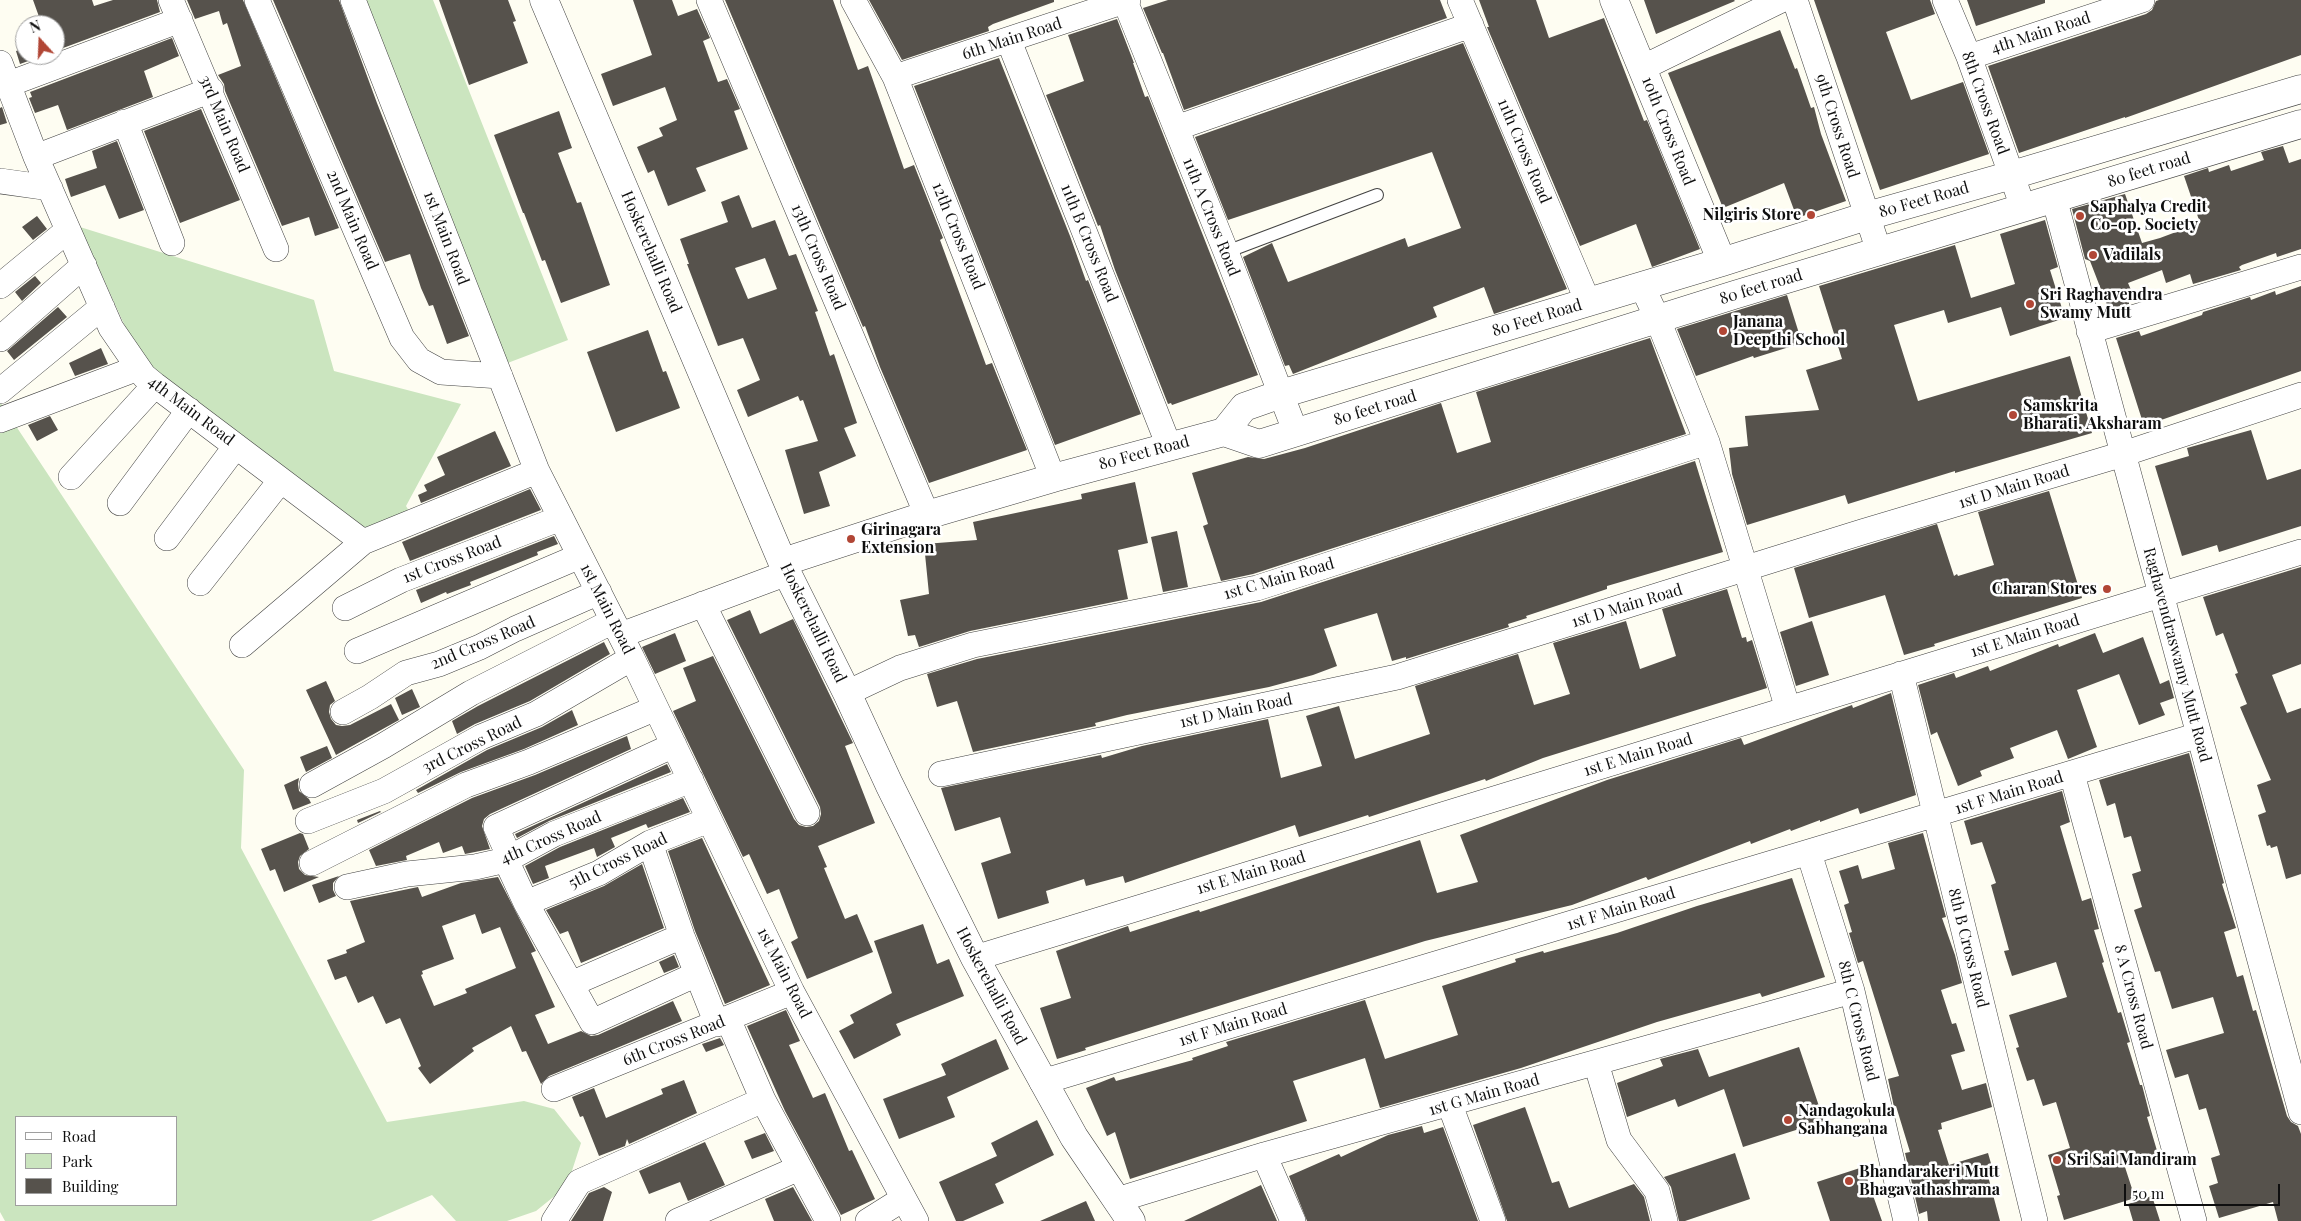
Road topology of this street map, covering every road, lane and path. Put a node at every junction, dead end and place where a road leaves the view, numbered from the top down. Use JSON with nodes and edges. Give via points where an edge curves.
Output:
{"nodes":[{"id":1,"x":257,"y":0,"type":"edge"},
{"id":2,"x":353,"y":0,"type":"edge"},
{"id":3,"x":544,"y":0,"type":"edge"},
{"id":4,"x":710,"y":0,"type":"edge"},
{"id":5,"x":853,"y":0,"type":"edge"},
{"id":6,"x":1126,"y":0,"type":"edge"},
{"id":7,"x":1460,"y":0,"type":"edge"},
{"id":8,"x":1614,"y":0,"type":"edge"},
{"id":9,"x":1795,"y":0,"type":"edge"},
{"id":10,"x":1945,"y":0,"type":"edge"},
{"id":11,"x":2142,"y":0,"type":"edge"},
{"id":12,"x":1772,"y":2,"type":"edge"},
{"id":13,"x":176,"y":10,"type":"edge"},
{"id":14,"x":1471,"y":25,"type":"junction"},
{"id":15,"x":1009,"y":41,"type":"junction"},
{"id":16,"x":1969,"y":57,"type":"junction"},
{"id":17,"x":1642,"y":68,"type":"junction"},
{"id":18,"x":4,"y":74,"type":"edge"},
{"id":19,"x":895,"y":77,"type":"junction"},
{"id":20,"x":2301,"y":89,"type":"edge"},
{"id":21,"x":211,"y":90,"type":"junction"},
{"id":22,"x":125,"y":122,"type":"junction"},
{"id":23,"x":2301,"y":124,"type":"edge"},
{"id":24,"x":1176,"y":128,"type":"junction"},
{"id":25,"x":36,"y":156,"type":"junction"},
{"id":26,"x":2012,"y":175,"type":"junction"},
{"id":27,"x":0,"y":181,"type":"edge"},
{"id":28,"x":50,"y":188,"type":"junction"},
{"id":29,"x":1377,"y":195,"type":"dead end"},
{"id":30,"x":2054,"y":198,"type":"junction"},
{"id":31,"x":2023,"y":208,"type":"junction"},
{"id":32,"x":1867,"y":216,"type":"junction"},
{"id":33,"x":68,"y":230,"type":"junction"},
{"id":34,"x":172,"y":242,"type":"dead end"},
{"id":35,"x":276,"y":249,"type":"dead end"},
{"id":36,"x":1878,"y":251,"type":"junction"},
{"id":37,"x":1226,"y":252,"type":"junction"},
{"id":38,"x":1722,"y":262,"type":"junction"},
{"id":39,"x":84,"y":265,"type":"junction"},
{"id":40,"x":2301,"y":267,"type":"edge"},
{"id":41,"x":0,"y":286,"type":"edge"},
{"id":42,"x":1642,"y":286,"type":"junction"},
{"id":43,"x":1588,"y":302,"type":"junction"},
{"id":44,"x":102,"y":307,"type":"junction"},
{"id":45,"x":1658,"y":320,"type":"junction"},
{"id":46,"x":2089,"y":331,"type":"junction"},
{"id":47,"x":0,"y":339,"type":"edge"},
{"id":48,"x":147,"y":376,"type":"junction"},
{"id":49,"x":500,"y":376,"type":"junction"},
{"id":50,"x":0,"y":391,"type":"edge"},
{"id":51,"x":1281,"y":394,"type":"junction"},
{"id":52,"x":2301,"y":395,"type":"edge"},
{"id":53,"x":189,"y":410,"type":"junction"},
{"id":54,"x":0,"y":420,"type":"edge"},
{"id":55,"x":1224,"y":432,"type":"junction"},
{"id":56,"x":1296,"y":433,"type":"junction"},
{"id":57,"x":1707,"y":442,"type":"junction"},
{"id":58,"x":236,"y":446,"type":"junction"},
{"id":59,"x":1169,"y":446,"type":"junction"},
{"id":60,"x":2123,"y":454,"type":"junction"},
{"id":61,"x":537,"y":471,"type":"junction"},
{"id":62,"x":71,"y":478,"type":"dead end"},
{"id":63,"x":1053,"y":478,"type":"junction"},
{"id":64,"x":281,"y":480,"type":"junction"},
{"id":65,"x":120,"y":503,"type":"dead end"},
{"id":66,"x":927,"y":515,"type":"junction"},
{"id":67,"x":561,"y":518,"type":"junction"},
{"id":68,"x":167,"y":538,"type":"dead end"},
{"id":69,"x":363,"y":542,"type":"junction"},
{"id":70,"x":2301,"y":552,"type":"edge"},
{"id":71,"x":580,"y":556,"type":"junction"},
{"id":72,"x":785,"y":568,"type":"junction"},
{"id":73,"x":1746,"y":569,"type":"junction"},
{"id":74,"x":200,"y":583,"type":"dead end"},
{"id":75,"x":599,"y":592,"type":"junction"},
{"id":76,"x":2161,"y":594,"type":"junction"},
{"id":77,"x":703,"y":604,"type":"junction"},
{"id":78,"x":345,"y":608,"type":"dead end"},
{"id":79,"x":617,"y":628,"type":"junction"},
{"id":80,"x":242,"y":646,"type":"dead end"},
{"id":81,"x":357,"y":651,"type":"dead end"},
{"id":82,"x":632,"y":658,"type":"junction"},
{"id":83,"x":1901,"y":674,"type":"junction"},
{"id":84,"x":847,"y":693,"type":"junction"},
{"id":85,"x":656,"y":708,"type":"junction"},
{"id":86,"x":1788,"y":709,"type":"junction"},
{"id":87,"x":343,"y":712,"type":"dead end"},
{"id":88,"x":2199,"y":735,"type":"junction"},
{"id":89,"x":674,"y":745,"type":"junction"},
{"id":90,"x":941,"y":774,"type":"dead end"},
{"id":91,"x":2072,"y":774,"type":"junction"},
{"id":92,"x":690,"y":780,"type":"junction"},
{"id":93,"x":312,"y":785,"type":"dead end"},
{"id":94,"x":807,"y":813,"type":"dead end"},
{"id":95,"x":1936,"y":815,"type":"junction"},
{"id":96,"x":709,"y":820,"type":"junction"},
{"id":97,"x":308,"y":821,"type":"dead end"},
{"id":98,"x":650,"y":844,"type":"junction"},
{"id":99,"x":1809,"y":853,"type":"junction"},
{"id":100,"x":508,"y":859,"type":"junction"},
{"id":101,"x":312,"y":864,"type":"dead end"},
{"id":102,"x":347,"y":886,"type":"dead end"},
{"id":103,"x":526,"y":903,"type":"junction"},
{"id":104,"x":682,"y":936,"type":"junction"},
{"id":105,"x":975,"y":958,"type":"junction"},
{"id":106,"x":697,"y":974,"type":"junction"},
{"id":107,"x":571,"y":984,"type":"junction"},
{"id":108,"x":1852,"y":991,"type":"junction"},
{"id":109,"x":792,"y":992,"type":"junction"},
{"id":110,"x":723,"y":1022,"type":"junction"},
{"id":111,"x":1596,"y":1063,"type":"junction"},
{"id":112,"x":1042,"y":1082,"type":"junction"},
{"id":113,"x":554,"y":1089,"type":"dead end"},
{"id":114,"x":763,"y":1100,"type":"junction"},
{"id":115,"x":1450,"y":1105,"type":"junction"},
{"id":116,"x":2301,"y":1112,"type":"edge"},
{"id":117,"x":1264,"y":1155,"type":"junction"},
{"id":118,"x":800,"y":1168,"type":"junction"},
{"id":119,"x":903,"y":1199,"type":"junction"},
{"id":120,"x":1124,"y":1210,"type":"edge"},
{"id":121,"x":554,"y":1221,"type":"edge"},
{"id":122,"x":678,"y":1221,"type":"edge"},
{"id":123,"x":828,"y":1221,"type":"edge"},
{"id":124,"x":868,"y":1221,"type":"edge"},
{"id":125,"x":916,"y":1221,"type":"edge"},
{"id":126,"x":1293,"y":1221,"type":"edge"},
{"id":127,"x":1493,"y":1221,"type":"edge"},
{"id":128,"x":1666,"y":1221,"type":"edge"},
{"id":129,"x":1906,"y":1221,"type":"edge"},
{"id":130,"x":2035,"y":1221,"type":"edge"},
{"id":131,"x":2194,"y":1221,"type":"edge"}],
"edges":[{"from":1,"to":49,"type":"street","name":"2nd Main Road","via":[[402,338],[419,360],[441,372]]},
{"from":2,"to":49,"type":"street","name":"1st Main Road"},
{"from":3,"to":72,"type":"street","name":"Hoskerehalli Road"},
{"from":4,"to":66,"type":"street","name":"13th Cross Road"},
{"from":5,"to":19,"type":"street","name":"12th Cross Road"},
{"from":6,"to":15,"type":"street","name":"6th Main Road"},
{"from":6,"to":24,"type":"street","name":"11th A Cross Road"},
{"from":7,"to":14,"type":"street","name":"11th Cross Road"},
{"from":8,"to":17,"type":"street","name":"10th Cross Road"},
{"from":9,"to":32,"type":"street","name":"9th Cross Road"},
{"from":10,"to":16,"type":"street","name":"8th Cross Road"},
{"from":11,"to":16,"type":"street","name":"4th Main Road"},
{"from":12,"to":17,"type":"street"},
{"from":13,"to":18,"type":"street"},
{"from":13,"to":21,"type":"street","name":"3rd Main Road"},
{"from":14,"to":24,"type":"street"},
{"from":14,"to":43,"type":"street","name":"11th Cross Road"},
{"from":15,"to":19,"type":"street","name":"6th Main Road"},
{"from":15,"to":59,"type":"street","name":"11th B Cross Road"},
{"from":16,"to":26,"type":"street","name":"8th Cross Road"},
{"from":17,"to":38,"type":"street","name":"10th Cross Road"},
{"from":18,"to":25,"type":"street","name":"4th Main Road"},
{"from":19,"to":63,"type":"street","name":"12th Cross Road"},
{"from":20,"to":26,"type":"street","name":"80 Feet Road"},
{"from":21,"to":22,"type":"street"},
{"from":21,"to":35,"type":"street","name":"3rd Main Road"},
{"from":22,"to":25,"type":"street"},
{"from":22,"to":34,"type":"street"},
{"from":23,"to":30,"type":"street","name":"80 feet road"},
{"from":24,"to":37,"type":"street","name":"11th A Cross Road"},
{"from":25,"to":28,"type":"street","name":"4th Main Road"},
{"from":26,"to":31,"type":"street","name":"8th Cross Road"},
{"from":26,"to":32,"type":"street","name":"80 Feet Road"},
{"from":27,"to":28,"type":"street"},
{"from":28,"to":33,"type":"street","name":"4th Main Road"},
{"from":29,"to":37,"type":"lane"},
{"from":30,"to":31,"type":"street","name":"80 feet road"},
{"from":30,"to":46,"type":"street","name":"Raghavendraswamy Mutt Road"},
{"from":31,"to":36,"type":"street","name":"80 feet road"},
{"from":32,"to":36,"type":"street","name":"9th Cross Road"},
{"from":32,"to":38,"type":"street","name":"80 Feet Road"},
{"from":33,"to":39,"type":"street","name":"4th Main Road"},
{"from":33,"to":41,"type":"street"},
{"from":36,"to":45,"type":"street","name":"80 feet road"},
{"from":37,"to":51,"type":"street","name":"11th A Cross Road"},
{"from":38,"to":42,"type":"street","name":"80 Feet Road"},
{"from":39,"to":44,"type":"street","name":"4th Main Road"},
{"from":39,"to":47,"type":"street"},
{"from":40,"to":46,"type":"street"},
{"from":42,"to":43,"type":"street","name":"80 Feet Road"},
{"from":42,"to":45,"type":"street"},
{"from":43,"to":51,"type":"street","name":"80 Feet Road"},
{"from":44,"to":48,"type":"street","name":"4th Main Road","via":[[111,328]]},
{"from":44,"to":50,"type":"street"},
{"from":45,"to":56,"type":"street","name":"80 feet road"},
{"from":45,"to":57,"type":"street"},
{"from":46,"to":60,"type":"street","name":"Raghavendraswamy Mutt Road"},
{"from":48,"to":53,"type":"street","name":"4th Main Road"},
{"from":48,"to":54,"type":"street"},
{"from":48,"to":62,"type":"street"},
{"from":49,"to":61,"type":"street","name":"1st Main Road"},
{"from":51,"to":55,"type":"street","name":"80 Feet Road","via":[[1244,407]]},
{"from":51,"to":56,"type":"street","name":"11th A Cross Road"},
{"from":52,"to":60,"type":"street","name":"1st D Main Road"},
{"from":53,"to":58,"type":"street","name":"4th Main Road"},
{"from":53,"to":65,"type":"street"},
{"from":55,"to":56,"type":"street","name":"80 feet road","via":[[1258,444]]},
{"from":55,"to":59,"type":"street","name":"80 Feet Road"},
{"from":57,"to":73,"type":"street"},
{"from":57,"to":84,"type":"street","name":"1st C Main Road","via":[[1257,588],[973,645],[900,668]]},
{"from":58,"to":64,"type":"street","name":"4th Main Road"},
{"from":58,"to":68,"type":"street"},
{"from":59,"to":63,"type":"street","name":"80 Feet Road"},
{"from":60,"to":73,"type":"street","name":"1st D Main Road"},
{"from":60,"to":76,"type":"street","name":"Raghavendraswamy Mutt Road"},
{"from":61,"to":67,"type":"street","name":"1st Main Road"},
{"from":61,"to":69,"type":"street"},
{"from":63,"to":66,"type":"street","name":"80 Feet Road"},
{"from":64,"to":69,"type":"street","name":"4th Main Road"},
{"from":64,"to":74,"type":"street"},
{"from":66,"to":72,"type":"street","name":"80 Feet Road"},
{"from":67,"to":71,"type":"street","name":"1st Main Road"},
{"from":67,"to":78,"type":"street","name":"1st Cross Road","via":[[401,580]]},
{"from":69,"to":80,"type":"street"},
{"from":70,"to":76,"type":"street","name":"1st E Main Road"},
{"from":71,"to":75,"type":"street","name":"1st Main Road"},
{"from":71,"to":81,"type":"street"},
{"from":72,"to":77,"type":"street"},
{"from":72,"to":84,"type":"street","name":"Hoskerehalli Road"},
{"from":73,"to":86,"type":"street"},
{"from":73,"to":90,"type":"street","name":"1st D Main Road","via":[[1396,677]]},
{"from":75,"to":79,"type":"street","name":"1st Main Road"},
{"from":75,"to":87,"type":"street","name":"2nd Cross Road","via":[[480,647],[406,673]]},
{"from":76,"to":83,"type":"street","name":"1st E Main Road"},
{"from":76,"to":88,"type":"street","name":"Raghavendraswamy Mutt Road"},
{"from":77,"to":79,"type":"street"},
{"from":77,"to":94,"type":"street"},
{"from":79,"to":82,"type":"street","name":"1st Main Road"},
{"from":79,"to":93,"type":"street","via":[[471,692]]},
{"from":82,"to":85,"type":"street","name":"1st Main Road"},
{"from":82,"to":97,"type":"street","name":"3rd Cross Road","via":[[536,714],[481,737],[384,792]]},
{"from":83,"to":86,"type":"street","name":"1st E Main Road"},
{"from":83,"to":95,"type":"street","name":"8th B Cross Road"},
{"from":84,"to":105,"type":"street","name":"Hoskerehalli Road"},
{"from":85,"to":89,"type":"street","name":"1st Main Road"},
{"from":85,"to":101,"type":"street","via":[[466,786]]},
{"from":86,"to":105,"type":"street","name":"1st E Main Road"},
{"from":88,"to":91,"type":"street","name":"1st F Main Road"},
{"from":88,"to":116,"type":"street","name":"Raghavendraswamy Mutt Road"},
{"from":89,"to":92,"type":"street","name":"1st Main Road"},
{"from":89,"to":100,"type":"street","via":[[496,827]]},
{"from":91,"to":95,"type":"street","name":"1st F Main Road"},
{"from":91,"to":131,"type":"street","name":"8 A Cross Road"},
{"from":92,"to":96,"type":"street","name":"1st Main Road"},
{"from":92,"to":100,"type":"street","name":"4th Cross Road","via":[[554,834]]},
{"from":95,"to":99,"type":"street","name":"1st F Main Road"},
{"from":95,"to":130,"type":"street","name":"8th B Cross Road"},
{"from":96,"to":98,"type":"street","name":"5th Cross Road"},
{"from":96,"to":109,"type":"street","name":"1st Main Road"},
{"from":98,"to":103,"type":"street","name":"5th Cross Road","via":[[599,873]]},
{"from":98,"to":104,"type":"street"},
{"from":99,"to":108,"type":"street","name":"8th C Cross Road"},
{"from":99,"to":112,"type":"street","name":"1st F Main Road"},
{"from":100,"to":102,"type":"street","name":"4th Cross Road","via":[[475,868],[407,874]]},
{"from":100,"to":103,"type":"street"},
{"from":103,"to":107,"type":"street"},
{"from":104,"to":106,"type":"street"},
{"from":104,"to":107,"type":"street"},
{"from":105,"to":112,"type":"street","name":"Hoskerehalli Road"},
{"from":106,"to":107,"type":"street","via":[[592,1022]]},
{"from":106,"to":110,"type":"street"},
{"from":108,"to":111,"type":"street","name":"1st G Main Road"},
{"from":108,"to":129,"type":"street","name":"8th C Cross Road"},
{"from":109,"to":110,"type":"street","name":"6th Cross Road"},
{"from":109,"to":119,"type":"street","name":"1st Main Road"},
{"from":110,"to":113,"type":"street","name":"6th Cross Road"},
{"from":110,"to":114,"type":"street"},
{"from":111,"to":115,"type":"street","name":"1st G Main Road"},
{"from":111,"to":128,"type":"street","via":[[1619,1140],[1657,1191]]},
{"from":112,"to":120,"type":"street","name":"Hoskerehalli Road","via":[[1074,1137]]},
{"from":114,"to":118,"type":"street"},
{"from":114,"to":121,"type":"street","via":[[579,1182]]},
{"from":115,"to":117,"type":"street","name":"1st G Main Road"},
{"from":115,"to":127,"type":"street"},
{"from":117,"to":120,"type":"street","name":"1st G Main Road"},
{"from":117,"to":126,"type":"street"},
{"from":118,"to":122,"type":"street"},
{"from":118,"to":123,"type":"street"},
{"from":119,"to":124,"type":"street"},
{"from":119,"to":125,"type":"street","name":"1st Main Road"}]}
